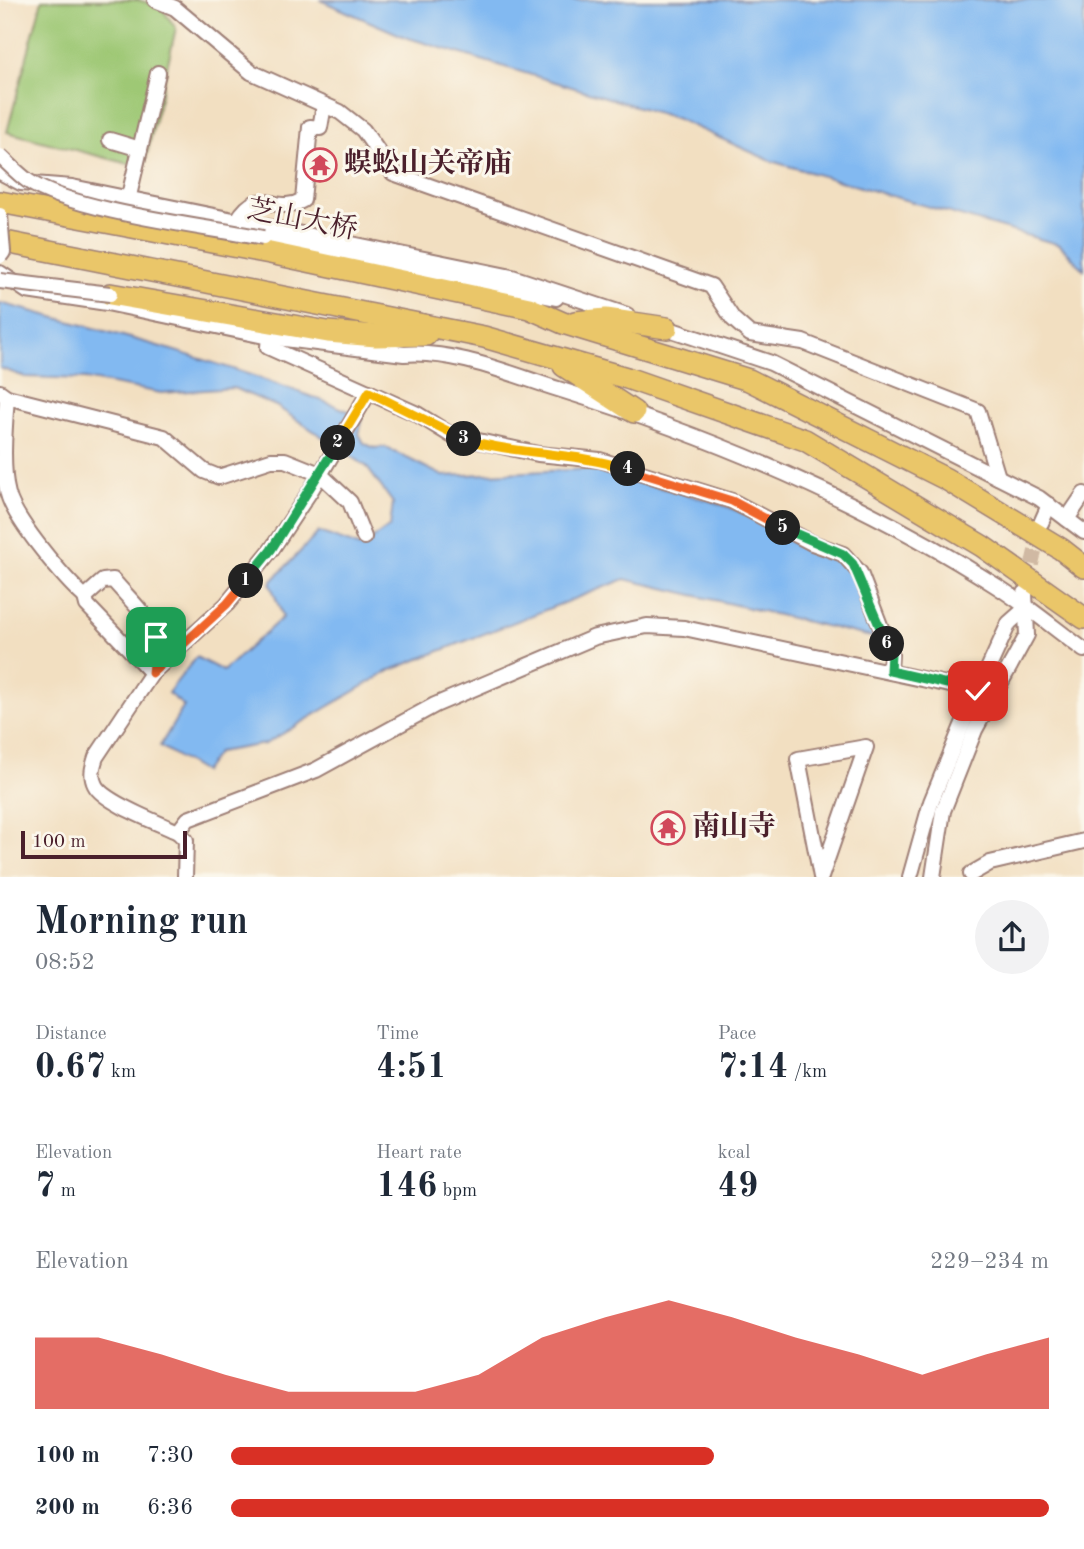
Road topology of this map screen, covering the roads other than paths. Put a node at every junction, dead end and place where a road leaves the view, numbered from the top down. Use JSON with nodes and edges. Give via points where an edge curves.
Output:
{"nodes":[{"id":1,"x":155,"y":0,"type":"edge"},
{"id":2,"x":158,"y":73,"type":"dead end"},
{"id":3,"x":324,"y":105,"type":"junction"},
{"id":4,"x":110,"y":140,"type":"dead end"},
{"id":5,"x":140,"y":149,"type":"junction"},
{"id":6,"x":0,"y":156,"type":"edge"},
{"id":7,"x":0,"y":172,"type":"edge"},
{"id":8,"x":128,"y":200,"type":"junction"},
{"id":9,"x":0,"y":202,"type":"edge"},
{"id":10,"x":0,"y":215,"type":"edge"},
{"id":11,"x":237,"y":221,"type":"junction"},
{"id":12,"x":0,"y":240,"type":"edge"},
{"id":13,"x":0,"y":256,"type":"edge"},
{"id":14,"x":0,"y":273,"type":"edge"},
{"id":15,"x":0,"y":281,"type":"edge"},
{"id":16,"x":479,"y":283,"type":"junction"},
{"id":17,"x":110,"y":294,"type":"joint"},
{"id":18,"x":606,"y":307,"type":"junction"},
{"id":19,"x":529,"y":309,"type":"junction"},
{"id":20,"x":564,"y":323,"type":"junction"},
{"id":21,"x":667,"y":328,"type":"junction"},
{"id":22,"x":448,"y":331,"type":"junction"},
{"id":23,"x":750,"y":334,"type":"junction"},
{"id":24,"x":269,"y":337,"type":"junction"},
{"id":25,"x":545,"y":354,"type":"junction"},
{"id":26,"x":750,"y":356,"type":"junction"},
{"id":27,"x":3,"y":394,"type":"edge"},
{"id":28,"x":366,"y":398,"type":"junction"},
{"id":29,"x":634,"y":412,"type":"junction"},
{"id":30,"x":323,"y":468,"type":"junction"},
{"id":31,"x":998,"y":477,"type":"junction"},
{"id":32,"x":1084,"y":494,"type":"edge"},
{"id":33,"x":1049,"y":505,"type":"junction"},
{"id":34,"x":1067,"y":519,"type":"junction"},
{"id":35,"x":1041,"y":523,"type":"tunnel mouth"},
{"id":36,"x":1084,"y":532,"type":"edge"},
{"id":37,"x":364,"y":537,"type":"dead end"},
{"id":38,"x":1084,"y":567,"type":"edge"},
{"id":39,"x":1025,"y":593,"type":"tunnel mouth"},
{"id":40,"x":85,"y":597,"type":"junction"},
{"id":41,"x":1026,"y":608,"type":"junction"},
{"id":42,"x":1084,"y":618,"type":"edge"},
{"id":43,"x":1084,"y":650,"type":"edge"},
{"id":44,"x":890,"y":671,"type":"junction"},
{"id":45,"x":152,"y":673,"type":"junction"},
{"id":46,"x":978,"y":691,"type":"junction"},
{"id":47,"x":178,"y":832,"type":"junction"},
{"id":48,"x":1084,"y":842,"type":"edge"},
{"id":49,"x":971,"y":874,"type":"dead end"},
{"id":50,"x":906,"y":876,"type":"edge"},
{"id":51,"x":185,"y":877,"type":"edge"},
{"id":52,"x":821,"y":877,"type":"edge"},
{"id":53,"x":933,"y":877,"type":"edge"}],
"edges":[{"from":1,"to":3,"type":"street","via":[[175,8],[251,72]]},
{"from":2,"to":5,"type":"street"},
{"from":3,"to":11,"type":"street","via":[[320,128],[310,127],[303,200],[293,206],[255,200]]},
{"from":3,"to":23,"type":"street","via":[[363,130],[393,173],[711,286],[733,319]]},
{"from":4,"to":5,"type":"street"},
{"from":5,"to":8,"type":"street"},
{"from":6,"to":16,"type":"street","name":"芝山大桥","bridge":true,"via":[[30,182],[104,208]]},
{"from":7,"to":8,"type":"street","via":[[21,183],[72,187]]},
{"from":8,"to":11,"type":"street"},
{"from":9,"to":19,"type":"highway","via":[[270,253]]},
{"from":10,"to":13,"type":"street","bridge":true},
{"from":11,"to":18,"type":"street","via":[[512,277]]},
{"from":12,"to":22,"type":"highway"},
{"from":14,"to":24,"type":"street","via":[[27,291]]},
{"from":15,"to":17,"type":"street","bridge":true},
{"from":16,"to":18,"type":"street","name":"芝山大桥"},
{"from":16,"to":19,"type":"highway"},
{"from":17,"to":22,"type":"highway","via":[[328,332],[417,337]]},
{"from":18,"to":21,"type":"street"},
{"from":19,"to":20,"type":"highway"},
{"from":20,"to":21,"type":"highway","via":[[606,319]]},
{"from":20,"to":38,"type":"highway","via":[[750,380],[946,479]]},
{"from":21,"to":26,"type":"street"},
{"from":22,"to":25,"type":"highway"},
{"from":23,"to":26,"type":"street"},
{"from":23,"to":31,"type":"street","via":[[803,342],[978,411]]},
{"from":24,"to":28,"type":"street","via":[[268,347]]},
{"from":24,"to":29,"type":"street","via":[[419,353],[483,365]]},
{"from":25,"to":29,"type":"highway"},
{"from":25,"to":42,"type":"highway","via":[[805,440],[982,547]]},
{"from":26,"to":31,"type":"street"},
{"from":27,"to":30,"type":"street","via":[[164,437],[204,471],[219,477],[271,460]]},
{"from":27,"to":40,"type":"street","via":[[6,481],[12,507],[70,585]]},
{"from":28,"to":30,"type":"street"},
{"from":28,"to":44,"type":"street","via":[[417,414],[452,435],[538,454],[584,457],[732,501],[843,554],[860,573],[891,654]]},
{"from":29,"to":41,"type":"street","via":[[809,484],[905,531]]},
{"from":30,"to":37,"type":"street","via":[[350,502]]},
{"from":30,"to":45,"type":"street","via":[[271,550],[227,604]]},
{"from":31,"to":33,"type":"street"},
{"from":32,"to":34,"type":"street"},
{"from":33,"to":34,"type":"street"},
{"from":33,"to":35,"type":"street"},
{"from":34,"to":36,"type":"street"},
{"from":39,"to":41,"type":"street"},
{"from":40,"to":45,"type":"street","via":[[87,605]]},
{"from":40,"to":45,"type":"street","via":[[103,581],[113,580],[153,627],[156,659]]},
{"from":41,"to":43,"type":"street"},
{"from":41,"to":46,"type":"street","via":[[1009,622]]},
{"from":41,"to":53,"type":"street","via":[[1027,635],[975,730],[943,811]]},
{"from":44,"to":46,"type":"street"},
{"from":44,"to":47,"type":"street","via":[[684,628],[647,626],[595,636],[435,705],[316,770],[188,819]]},
{"from":45,"to":47,"type":"street","via":[[96,757],[94,785],[103,796]]},
{"from":46,"to":50,"type":"street","via":[[931,802]]},
{"from":47,"to":51,"type":"street","via":[[186,840]]},
{"from":48,"to":49,"type":"street","via":[[990,863]]},
{"from":52,"to":52,"type":"street","via":[[798,759],[866,747]]}]}
